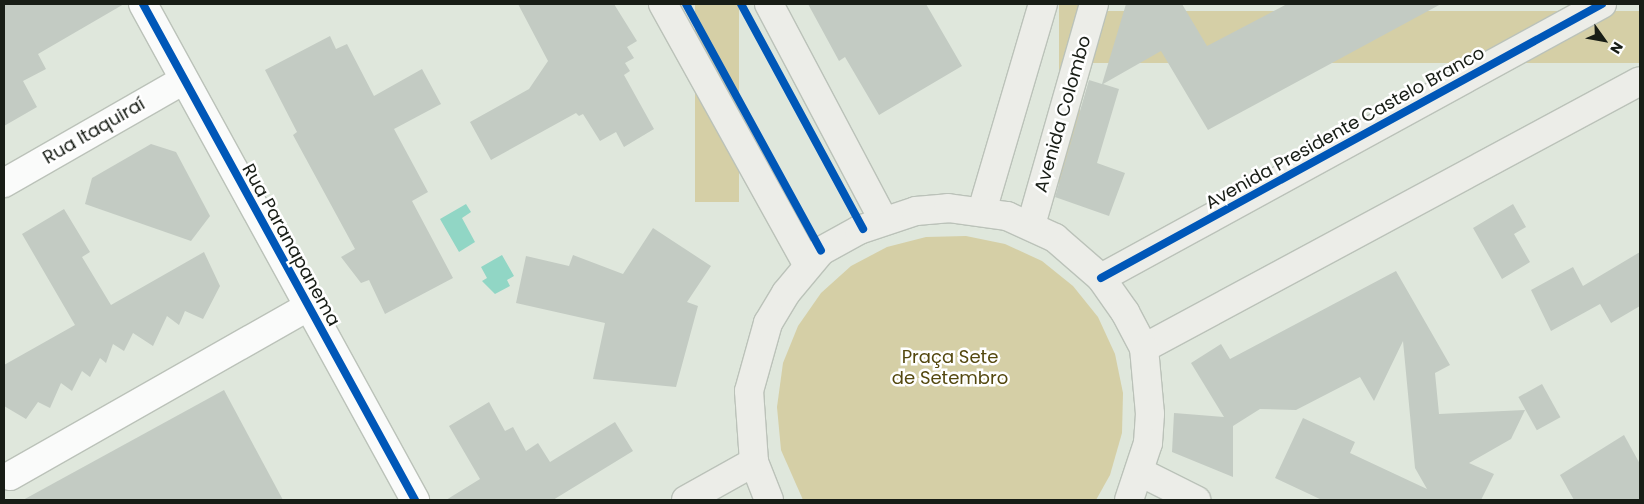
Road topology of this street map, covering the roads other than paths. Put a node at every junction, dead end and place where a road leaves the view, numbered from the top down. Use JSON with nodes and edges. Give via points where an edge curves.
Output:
{"nodes":[{"id":1,"x":143,"y":4,"type":"edge"},
{"id":2,"x":663,"y":4,"type":"edge"},
{"id":3,"x":769,"y":4,"type":"edge"},
{"id":4,"x":1043,"y":4,"type":"edge"},
{"id":5,"x":1094,"y":4,"type":"edge"},
{"id":6,"x":1602,"y":4,"type":"edge"},
{"id":7,"x":184,"y":80,"type":"junction"},
{"id":8,"x":1640,"y":81,"type":"edge"},
{"id":9,"x":4,"y":182,"type":"edge"},
{"id":10,"x":982,"y":211,"type":"junction"},
{"id":11,"x":883,"y":219,"type":"junction"},
{"id":12,"x":1031,"y":225,"type":"junction"},
{"id":13,"x":807,"y":264,"type":"junction"},
{"id":14,"x":1101,"y":278,"type":"junction"},
{"id":15,"x":307,"y":307,"type":"junction"},
{"id":16,"x":1144,"y":348,"type":"junction"},
{"id":17,"x":754,"y":462,"type":"junction"},
{"id":18,"x":1140,"y":472,"type":"junction"},
{"id":19,"x":10,"y":476,"type":"dead end"},
{"id":20,"x":415,"y":500,"type":"edge"},
{"id":21,"x":686,"y":500,"type":"edge"},
{"id":22,"x":769,"y":500,"type":"edge"},
{"id":23,"x":1129,"y":500,"type":"edge"},
{"id":24,"x":1196,"y":500,"type":"edge"}],
"edges":[{"from":1,"to":7,"type":"street","name":"Rua Paranapanema"},
{"from":2,"to":13,"type":"street"},
{"from":3,"to":11,"type":"street"},
{"from":4,"to":10,"type":"street"},
{"from":5,"to":12,"type":"street","name":"Avenida Colombo"},
{"from":6,"to":14,"type":"street","name":"Avenida Presidente Castelo Branco"},
{"from":7,"to":9,"type":"street","name":"Rua Itaquiraí"},
{"from":7,"to":15,"type":"street","name":"Rua Paranapanema"},
{"from":8,"to":16,"type":"street"},
{"from":10,"to":11,"type":"street","via":[[924,210]]},
{"from":10,"to":12,"type":"street"},
{"from":11,"to":13,"type":"street","via":[[821,252]]},
{"from":12,"to":14,"type":"street","via":[[1078,254]]},
{"from":13,"to":17,"type":"street","via":[[768,323],[755,357],[748,409]]},
{"from":14,"to":16,"type":"street"},
{"from":15,"to":19,"type":"street"},
{"from":15,"to":20,"type":"street","name":"Rua Paranapanema"},
{"from":16,"to":18,"type":"street","via":[[1150,414]]},
{"from":17,"to":21,"type":"street"},
{"from":17,"to":22,"type":"street"},
{"from":18,"to":23,"type":"street"},
{"from":18,"to":24,"type":"street"}]}
